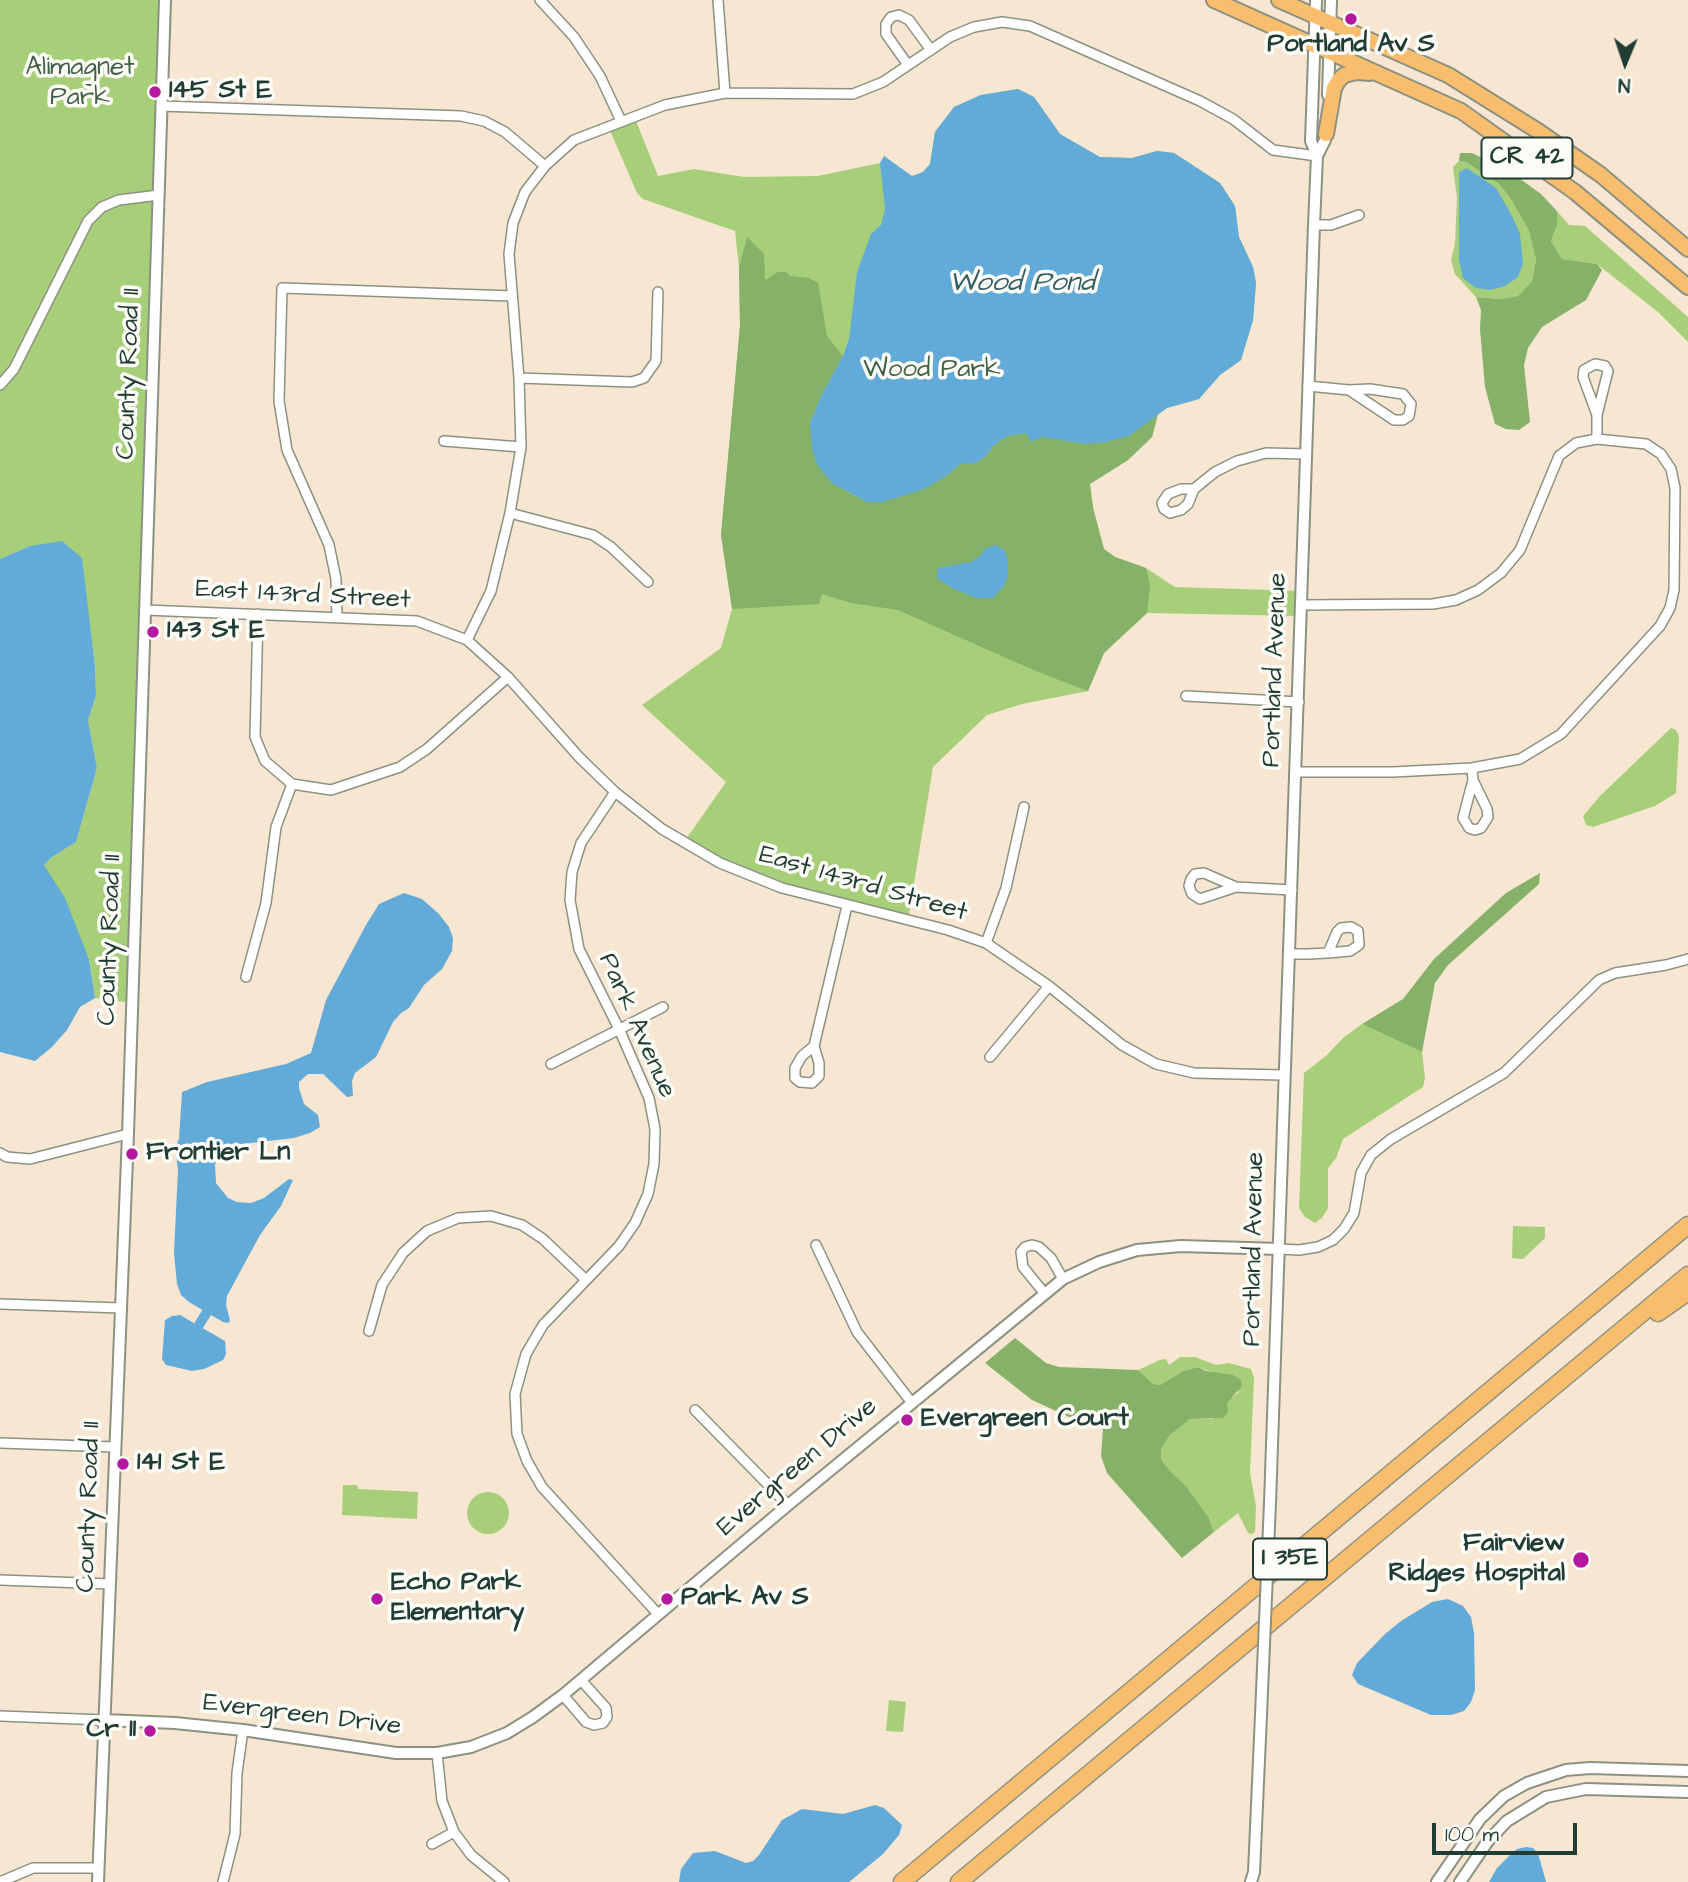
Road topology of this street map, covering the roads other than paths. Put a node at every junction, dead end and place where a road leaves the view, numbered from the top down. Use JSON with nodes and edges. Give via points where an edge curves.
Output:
{"nodes":[{"id":1,"x":165,"y":0,"type":"edge"},
{"id":2,"x":540,"y":0,"type":"edge"},
{"id":3,"x":718,"y":0,"type":"edge"},
{"id":4,"x":1214,"y":0,"type":"edge"},
{"id":5,"x":1279,"y":0,"type":"edge"},
{"id":6,"x":1316,"y":0,"type":"edge"},
{"id":7,"x":1331,"y":0,"type":"edge"},
{"id":8,"x":1315,"y":17,"type":"junction"},
{"id":9,"x":1331,"y":24,"type":"junction"},
{"id":10,"x":1314,"y":44,"type":"junction"},
{"id":11,"x":931,"y":50,"type":"junction"},
{"id":12,"x":1329,"y":51,"type":"junction"},
{"id":13,"x":908,"y":65,"type":"junction"},
{"id":14,"x":1384,"y":76,"type":"junction"},
{"id":15,"x":725,"y":93,"type":"junction"},
{"id":16,"x":161,"y":106,"type":"junction"},
{"id":17,"x":621,"y":121,"type":"junction"},
{"id":18,"x":1326,"y":134,"type":"junction"},
{"id":19,"x":1317,"y":156,"type":"junction"},
{"id":20,"x":545,"y":166,"type":"junction"},
{"id":21,"x":159,"y":195,"type":"junction"},
{"id":22,"x":1359,"y":215,"type":"dead end"},
{"id":23,"x":1314,"y":225,"type":"junction"},
{"id":24,"x":1688,"y":249,"type":"edge"},
{"id":25,"x":1688,"y":287,"type":"edge"},
{"id":26,"x":658,"y":292,"type":"dead end"},
{"id":27,"x":512,"y":296,"type":"junction"},
{"id":28,"x":519,"y":377,"type":"junction"},
{"id":29,"x":0,"y":385,"type":"edge"},
{"id":30,"x":1308,"y":386,"type":"junction"},
{"id":31,"x":1349,"y":390,"type":"junction"},
{"id":32,"x":1597,"y":415,"type":"junction"},
{"id":33,"x":1597,"y":439,"type":"junction"},
{"id":34,"x":444,"y":441,"type":"dead end"},
{"id":35,"x":521,"y":447,"type":"junction"},
{"id":36,"x":1306,"y":454,"type":"junction"},
{"id":37,"x":1194,"y":489,"type":"dead end"},
{"id":38,"x":510,"y":513,"type":"junction"},
{"id":39,"x":648,"y":582,"type":"dead end"},
{"id":40,"x":1301,"y":605,"type":"junction"},
{"id":41,"x":145,"y":610,"type":"junction"},
{"id":42,"x":258,"y":614,"type":"junction"},
{"id":43,"x":337,"y":617,"type":"junction"},
{"id":44,"x":467,"y":640,"type":"junction"},
{"id":45,"x":508,"y":677,"type":"junction"},
{"id":46,"x":1186,"y":696,"type":"dead end"},
{"id":47,"x":1299,"y":702,"type":"junction"},
{"id":48,"x":1472,"y":768,"type":"junction"},
{"id":49,"x":1296,"y":772,"type":"junction"},
{"id":50,"x":1473,"y":780,"type":"junction"},
{"id":51,"x":292,"y":784,"type":"junction"},
{"id":52,"x":615,"y":792,"type":"junction"},
{"id":53,"x":1024,"y":807,"type":"dead end"},
{"id":54,"x":1236,"y":887,"type":"junction"},
{"id":55,"x":1292,"y":890,"type":"junction"},
{"id":56,"x":847,"y":906,"type":"junction"},
{"id":57,"x":986,"y":943,"type":"junction"},
{"id":58,"x":1328,"y":953,"type":"dead end"},
{"id":59,"x":1290,"y":954,"type":"junction"},
{"id":60,"x":1688,"y":959,"type":"edge"},
{"id":61,"x":246,"y":977,"type":"dead end"},
{"id":62,"x":1049,"y":986,"type":"junction"},
{"id":63,"x":663,"y":1007,"type":"dead end"},
{"id":64,"x":619,"y":1029,"type":"junction"},
{"id":65,"x":814,"y":1046,"type":"dead end"},
{"id":66,"x":990,"y":1057,"type":"dead end"},
{"id":67,"x":551,"y":1064,"type":"dead end"},
{"id":68,"x":1283,"y":1075,"type":"junction"},
{"id":69,"x":128,"y":1133,"type":"junction"},
{"id":70,"x":0,"y":1153,"type":"edge"},
{"id":71,"x":1684,"y":1228,"type":"edge"},
{"id":72,"x":816,"y":1245,"type":"dead end"},
{"id":73,"x":1280,"y":1249,"type":"junction"},
{"id":74,"x":1688,"y":1275,"type":"edge"},
{"id":75,"x":1063,"y":1279,"type":"junction"},
{"id":76,"x":586,"y":1280,"type":"junction"},
{"id":77,"x":1688,"y":1292,"type":"edge"},
{"id":78,"x":1045,"y":1294,"type":"junction"},
{"id":79,"x":0,"y":1304,"type":"edge"},
{"id":80,"x":121,"y":1308,"type":"junction"},
{"id":81,"x":369,"y":1331,"type":"dead end"},
{"id":82,"x":1564,"y":1378,"type":"junction"},
{"id":83,"x":912,"y":1402,"type":"junction"},
{"id":84,"x":695,"y":1410,"type":"dead end"},
{"id":85,"x":0,"y":1443,"type":"edge"},
{"id":86,"x":115,"y":1447,"type":"junction"},
{"id":87,"x":788,"y":1505,"type":"junction"},
{"id":88,"x":0,"y":1580,"type":"edge"},
{"id":89,"x":110,"y":1584,"type":"junction"},
{"id":90,"x":659,"y":1614,"type":"junction"},
{"id":91,"x":581,"y":1679,"type":"junction"},
{"id":92,"x":563,"y":1695,"type":"junction"},
{"id":93,"x":0,"y":1716,"type":"edge"},
{"id":94,"x":104,"y":1720,"type":"junction"},
{"id":95,"x":243,"y":1730,"type":"junction"},
{"id":96,"x":437,"y":1753,"type":"junction"},
{"id":97,"x":1688,"y":1771,"type":"edge"},
{"id":98,"x":1688,"y":1792,"type":"edge"},
{"id":99,"x":454,"y":1832,"type":"junction"},
{"id":100,"x":432,"y":1844,"type":"dead end"},
{"id":101,"x":98,"y":1868,"type":"junction"},
{"id":102,"x":1254,"y":1879,"type":"edge"},
{"id":103,"x":0,"y":1882,"type":"edge"},
{"id":104,"x":98,"y":1882,"type":"edge"},
{"id":105,"x":223,"y":1882,"type":"edge"},
{"id":106,"x":504,"y":1882,"type":"edge"},
{"id":107,"x":902,"y":1882,"type":"edge"},
{"id":108,"x":959,"y":1882,"type":"edge"},
{"id":109,"x":1437,"y":1882,"type":"edge"},
{"id":110,"x":1460,"y":1882,"type":"edge"}],
"edges":[{"from":1,"to":16,"type":"street","name":"County Road 11"},
{"from":2,"to":17,"type":"street","via":[[574,37],[600,76]]},
{"from":3,"to":15,"type":"street"},
{"from":4,"to":10,"type":"highway","number":"CR 42"},
{"from":5,"to":8,"type":"highway","number":"CR 42"},
{"from":6,"to":8,"type":"street","name":"Portland Avenue"},
{"from":7,"to":9,"type":"street","name":"Portland Avenue"},
{"from":8,"to":9,"type":"highway","number":"CR 42"},
{"from":8,"to":10,"type":"street","name":"Portland Avenue"},
{"from":9,"to":12,"type":"street","name":"Portland Avenue"},
{"from":9,"to":24,"type":"highway","number":"CR 42","via":[[1448,75],[1526,124],[1601,175]]},
{"from":10,"to":12,"type":"highway","number":"CR 42"},
{"from":10,"to":19,"type":"street","name":"Portland Avenue","via":[[1311,141]]},
{"from":11,"to":13,"type":"street"},
{"from":11,"to":13,"type":"street","via":[[909,20],[891,17],[886,34]]},
{"from":11,"to":19,"type":"street","via":[[974,27],[1002,22],[1030,26],[1200,101],[1273,150]]},
{"from":12,"to":14,"type":"highway","number":"CR 42"},
{"from":12,"to":18,"type":"street","name":"Portland Avenue"},
{"from":13,"to":15,"type":"street","via":[[853,94]]},
{"from":14,"to":18,"type":"highway","via":[[1357,72],[1338,81]]},
{"from":14,"to":25,"type":"highway","number":"CR 42","via":[[1461,111],[1575,191]]},
{"from":15,"to":17,"type":"street","via":[[665,105]]},
{"from":16,"to":20,"type":"street","via":[[461,116],[505,132]]},
{"from":16,"to":21,"type":"street","name":"County Road 11"},
{"from":17,"to":20,"type":"street","via":[[574,140]]},
{"from":18,"to":19,"type":"street","name":"Portland Avenue"},
{"from":19,"to":23,"type":"street","name":"Portland Avenue"},
{"from":20,"to":27,"type":"street","via":[[525,192],[513,223],[509,254]]},
{"from":21,"to":29,"type":"street","via":[[118,200],[88,221],[14,369]]},
{"from":21,"to":41,"type":"street","name":"County Road 11"},
{"from":22,"to":23,"type":"street","via":[[1331,225]]},
{"from":23,"to":30,"type":"street","name":"Portland Avenue"},
{"from":26,"to":28,"type":"street","via":[[656,362],[644,378],[632,382]]},
{"from":27,"to":28,"type":"street"},
{"from":27,"to":43,"type":"street","via":[[282,288],[279,401],[288,450],[329,545]]},
{"from":28,"to":35,"type":"street"},
{"from":30,"to":31,"type":"street"},
{"from":30,"to":36,"type":"street","name":"Portland Avenue"},
{"from":31,"to":31,"type":"street","via":[[1394,420],[1409,416],[1411,404],[1403,394]]},
{"from":32,"to":32,"type":"street","via":[[1608,371],[1595,364],[1584,370],[1583,377]]},
{"from":32,"to":33,"type":"street"},
{"from":33,"to":40,"type":"street","via":[[1576,443],[1559,456],[1520,550],[1502,573],[1478,590],[1433,604]]},
{"from":33,"to":48,"type":"street","via":[[1646,444],[1661,454],[1671,469],[1675,488],[1670,608],[1660,626],[1561,734],[1520,758]]},
{"from":34,"to":35,"type":"street"},
{"from":35,"to":38,"type":"street"},
{"from":36,"to":37,"type":"street","via":[[1266,453],[1237,461]]},
{"from":36,"to":40,"type":"street","name":"Portland Avenue"},
{"from":38,"to":39,"type":"street","via":[[593,535]]},
{"from":38,"to":44,"type":"street","via":[[491,591]]},
{"from":40,"to":47,"type":"street","name":"Portland Avenue"},
{"from":41,"to":42,"type":"street","name":"East 143rd Street"},
{"from":41,"to":69,"type":"street","name":"County Road 11"},
{"from":42,"to":43,"type":"street","name":"East 143rd Street"},
{"from":42,"to":51,"type":"street","via":[[256,737],[265,761]]},
{"from":43,"to":44,"type":"street","name":"East 143rd Street","via":[[417,621]]},
{"from":44,"to":45,"type":"street","name":"East 143rd Street"},
{"from":45,"to":51,"type":"street","via":[[400,767],[331,790]]},
{"from":45,"to":52,"type":"street","name":"East 143rd Street"},
{"from":46,"to":47,"type":"street"},
{"from":47,"to":49,"type":"street","name":"Portland Avenue"},
{"from":48,"to":49,"type":"street"},
{"from":48,"to":50,"type":"street"},
{"from":49,"to":55,"type":"street","name":"Portland Avenue"},
{"from":50,"to":50,"type":"street","via":[[1463,818],[1475,830],[1488,817]]},
{"from":51,"to":61,"type":"street","via":[[276,827],[266,902]]},
{"from":52,"to":56,"type":"street","name":"East 143rd Street","via":[[662,829],[720,863],[782,888]]},
{"from":52,"to":64,"type":"street","name":"Park Avenue","via":[[581,843],[570,900],[579,950]]},
{"from":53,"to":57,"type":"street","via":[[1006,888]]},
{"from":54,"to":54,"type":"street","via":[[1203,873],[1195,874],[1189,886],[1200,899]]},
{"from":54,"to":55,"type":"street"},
{"from":55,"to":59,"type":"street","name":"Portland Avenue"},
{"from":56,"to":57,"type":"street","name":"East 143rd Street"},
{"from":56,"to":65,"type":"street"},
{"from":57,"to":62,"type":"street","name":"East 143rd Street"},
{"from":58,"to":59,"type":"street"},
{"from":59,"to":68,"type":"street","name":"Portland Avenue"},
{"from":60,"to":73,"type":"street","via":[[1599,980],[1504,1073],[1371,1154],[1361,1172],[1354,1213],[1333,1240],[1318,1247]]},
{"from":62,"to":66,"type":"street"},
{"from":62,"to":68,"type":"street","name":"East 143rd Street","via":[[1122,1045],[1156,1064],[1194,1073]]},
{"from":63,"to":64,"type":"street"},
{"from":64,"to":67,"type":"street"},
{"from":64,"to":76,"type":"street","name":"Park Avenue","via":[[649,1098],[655,1129],[654,1164],[635,1223]]},
{"from":68,"to":73,"type":"street","name":"Portland Avenue"},
{"from":69,"to":70,"type":"street","via":[[30,1159]]},
{"from":69,"to":80,"type":"street","name":"County Road 11"},
{"from":71,"to":107,"type":"highway","number":"I 35E"},
{"from":72,"to":83,"type":"street","via":[[857,1332]]},
{"from":73,"to":75,"type":"street","name":"Evergreen Drive","via":[[1181,1246],[1137,1250]]},
{"from":73,"to":102,"type":"street","name":"Portland Avenue","bridge":true},
{"from":74,"to":82,"type":"highway","number":"I 35E"},
{"from":75,"to":78,"type":"street","name":"Evergreen Drive"},
{"from":75,"to":78,"type":"street","via":[[1039,1247],[1025,1247],[1023,1267]]},
{"from":76,"to":81,"type":"street","via":[[522,1225],[491,1216],[458,1218],[427,1231],[403,1253],[382,1285]]},
{"from":76,"to":90,"type":"street","name":"Park Avenue","via":[[543,1325],[526,1354],[515,1394],[517,1434],[542,1487]]},
{"from":77,"to":82,"type":"highway"},
{"from":78,"to":83,"type":"street","name":"Evergreen Drive"},
{"from":79,"to":80,"type":"street"},
{"from":80,"to":86,"type":"street","name":"County Road 11"},
{"from":82,"to":108,"type":"highway","number":"I 35E"},
{"from":83,"to":87,"type":"street","name":"Evergreen Drive"},
{"from":84,"to":87,"type":"street"},
{"from":85,"to":86,"type":"street"},
{"from":86,"to":89,"type":"street","name":"County Road 11"},
{"from":87,"to":90,"type":"street","name":"Evergreen Drive"},
{"from":88,"to":89,"type":"street"},
{"from":89,"to":94,"type":"street","name":"County Road 11"},
{"from":90,"to":91,"type":"street","name":"Evergreen Drive"},
{"from":91,"to":92,"type":"street","name":"Evergreen Drive"},
{"from":91,"to":92,"type":"street","via":[[606,1707],[603,1723],[594,1726],[586,1722]]},
{"from":92,"to":96,"type":"street","name":"Evergreen Drive","via":[[507,1733]]},
{"from":93,"to":94,"type":"street"},
{"from":94,"to":95,"type":"street","name":"Evergreen Drive"},
{"from":94,"to":101,"type":"street","name":"County Road 11"},
{"from":95,"to":96,"type":"street","name":"Evergreen Drive","via":[[396,1753]]},
{"from":95,"to":105,"type":"street","via":[[235,1833]]},
{"from":96,"to":99,"type":"street","via":[[442,1801]]},
{"from":97,"to":109,"type":"street","via":[[1590,1768],[1566,1770],[1527,1783],[1504,1796],[1480,1819]]},
{"from":98,"to":110,"type":"street","via":[[1586,1789],[1546,1797],[1507,1821]]},
{"from":99,"to":100,"type":"street"},
{"from":99,"to":106,"type":"street","via":[[471,1855]]},
{"from":101,"to":103,"type":"street","via":[[33,1868]]},
{"from":101,"to":104,"type":"street","name":"County Road 11"}]}
